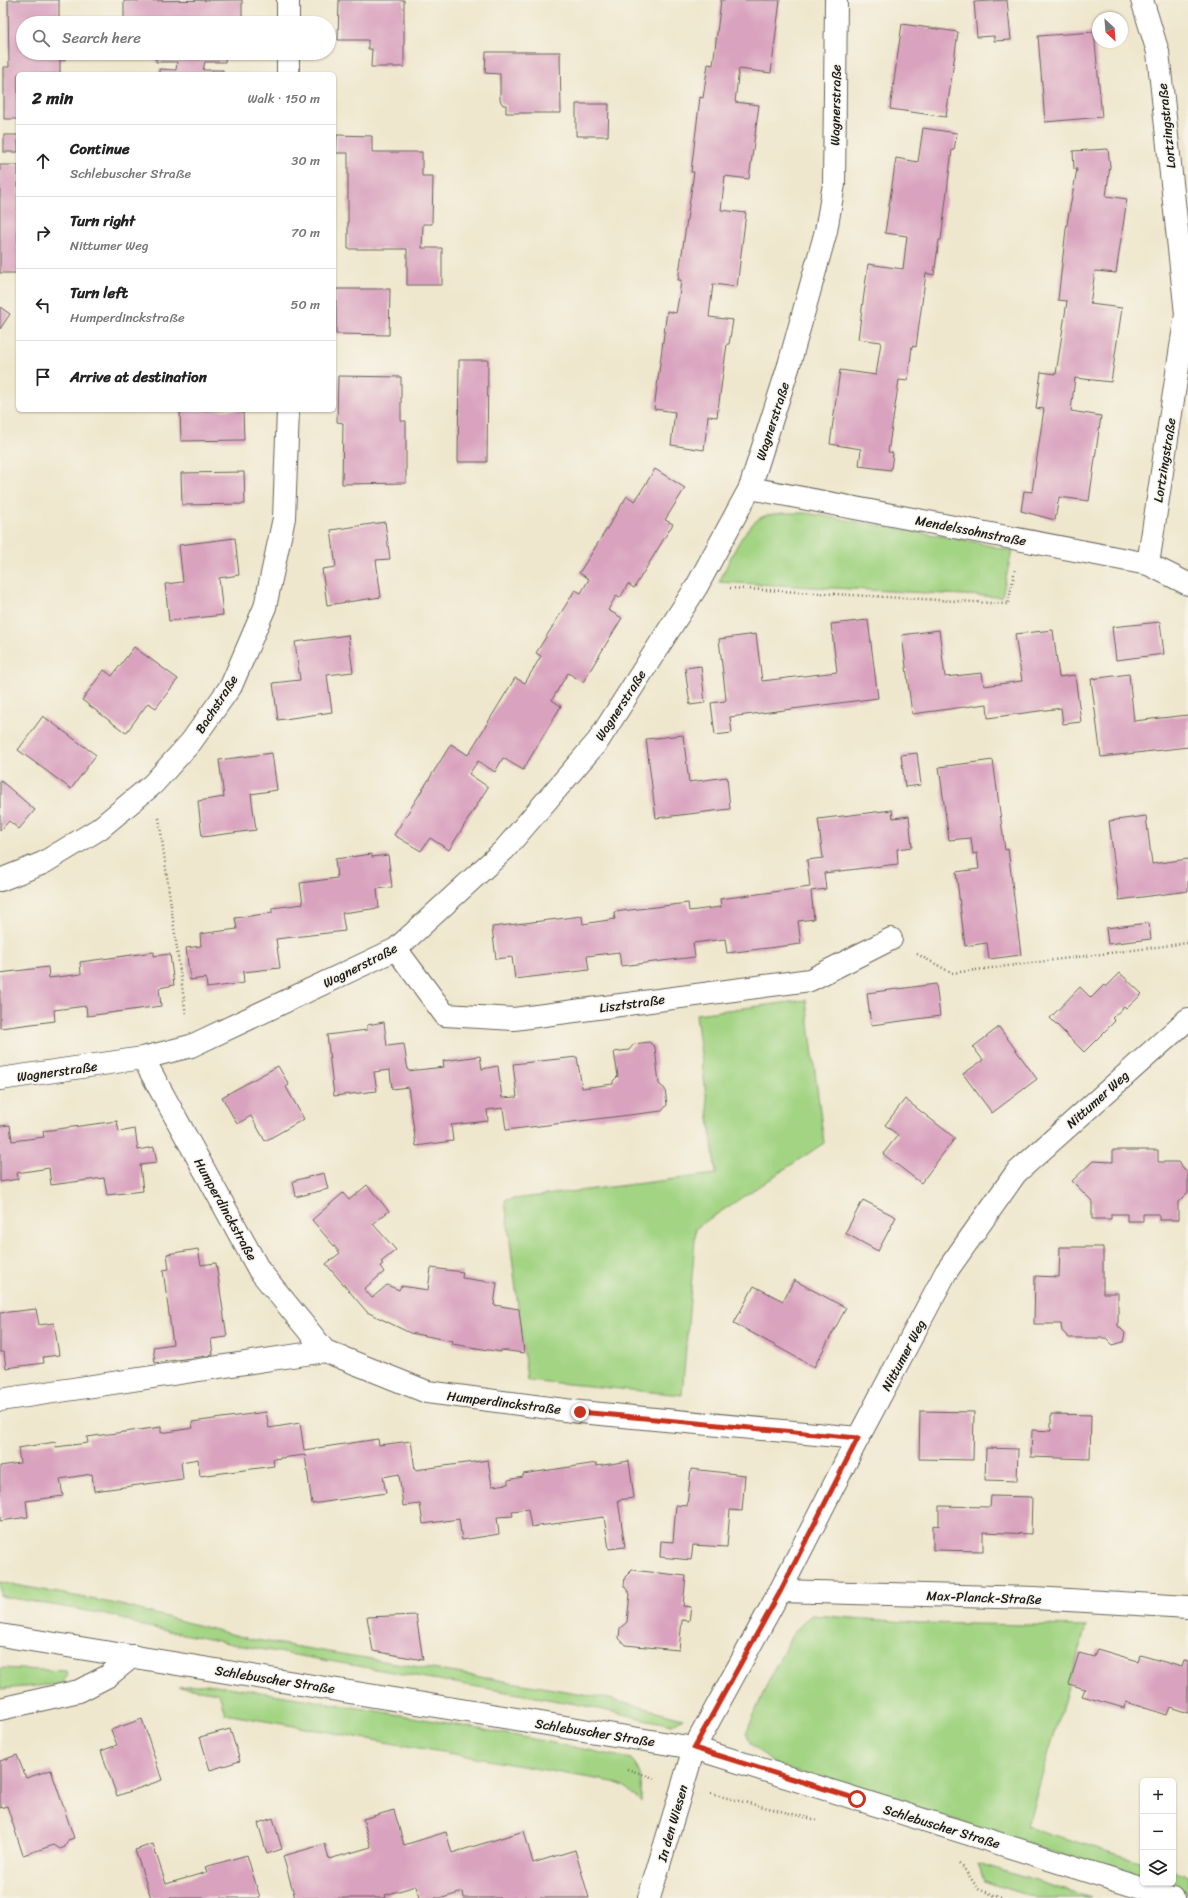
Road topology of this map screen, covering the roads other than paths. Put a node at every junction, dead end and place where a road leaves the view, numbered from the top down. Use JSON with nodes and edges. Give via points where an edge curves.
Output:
{"nodes":[{"id":1,"x":288,"y":0,"type":"edge"},
{"id":2,"x":836,"y":0,"type":"edge"},
{"id":3,"x":1142,"y":0,"type":"edge"},
{"id":4,"x":288,"y":16,"type":"edge"},
{"id":5,"x":288,"y":60,"type":"edge"},
{"id":6,"x":288,"y":72,"type":"edge"},
{"id":7,"x":288,"y":412,"type":"edge"},
{"id":8,"x":750,"y":488,"type":"junction"},
{"id":9,"x":1148,"y":564,"type":"junction"},
{"id":10,"x":1188,"y":584,"type":"edge"},
{"id":11,"x":0,"y":880,"type":"edge"},
{"id":12,"x":891,"y":939,"type":"road end"},
{"id":13,"x":396,"y":949,"type":"junction"},
{"id":14,"x":1188,"y":1019,"type":"edge"},
{"id":15,"x":143,"y":1058,"type":"junction"},
{"id":16,"x":0,"y":1079,"type":"edge"},
{"id":17,"x":325,"y":1350,"type":"junction"},
{"id":18,"x":0,"y":1400,"type":"edge"},
{"id":19,"x":858,"y":1438,"type":"junction"},
{"id":20,"x":780,"y":1592,"type":"junction"},
{"id":21,"x":1188,"y":1606,"type":"edge"},
{"id":22,"x":0,"y":1635,"type":"edge"},
{"id":23,"x":133,"y":1656,"type":"junction"},
{"id":24,"x":0,"y":1709,"type":"edge"},
{"id":25,"x":694,"y":1748,"type":"junction"},
{"id":26,"x":650,"y":1898,"type":"edge"},
{"id":27,"x":1173,"y":1898,"type":"edge"}],
"edges":[{"from":1,"to":4,"type":"street"},
{"from":2,"to":8,"type":"street","name":"Wagnerstraße","via":[[834,184],[826,231],[789,364]]},
{"from":3,"to":9,"type":"street","name":"Lortzingstraße","via":[[1158,52],[1186,314]]},
{"from":5,"to":6,"type":"street"},
{"from":7,"to":11,"type":"street","name":"Bachstraße","via":[[284,518],[264,607],[230,686],[191,742],[153,784],[99,829],[43,863]]},
{"from":8,"to":9,"type":"street","name":"Mendelssohnstraße"},
{"from":8,"to":13,"type":"street","name":"Wagnerstraße","via":[[697,586],[598,741],[504,850]]},
{"from":9,"to":10,"type":"street","name":"Mendelssohnstraße"},
{"from":12,"to":13,"type":"street","name":"Lisztstraße","via":[[810,980],[514,1019],[445,1015]]},
{"from":13,"to":15,"type":"street","name":"Wagnerstraße","via":[[191,1046]]},
{"from":14,"to":19,"type":"street","name":"Nittumer Weg","via":[[1016,1173],[946,1272]]},
{"from":15,"to":16,"type":"street","name":"Wagnerstraße"},
{"from":15,"to":17,"type":"street","name":"Humperdinckstraße","via":[[259,1270]]},
{"from":17,"to":18,"type":"street"},
{"from":17,"to":19,"type":"street","name":"Humperdinckstraße","via":[[427,1392],[580,1412]]},
{"from":19,"to":20,"type":"street","name":"Nittumer Weg"},
{"from":20,"to":21,"type":"street","name":"Max-Planck-Straße","via":[[1026,1598]]},
{"from":20,"to":25,"type":"street","name":"Nittumer Weg"},
{"from":22,"to":23,"type":"street","name":"Schlebuscher Straße"},
{"from":23,"to":24,"type":"street","via":[[108,1676],[79,1691]]},
{"from":23,"to":25,"type":"street","name":"Schlebuscher Straße"},
{"from":25,"to":26,"type":"street","name":"In den Wiesen"},
{"from":25,"to":27,"type":"street","name":"Schlebuscher Straße"}]}
